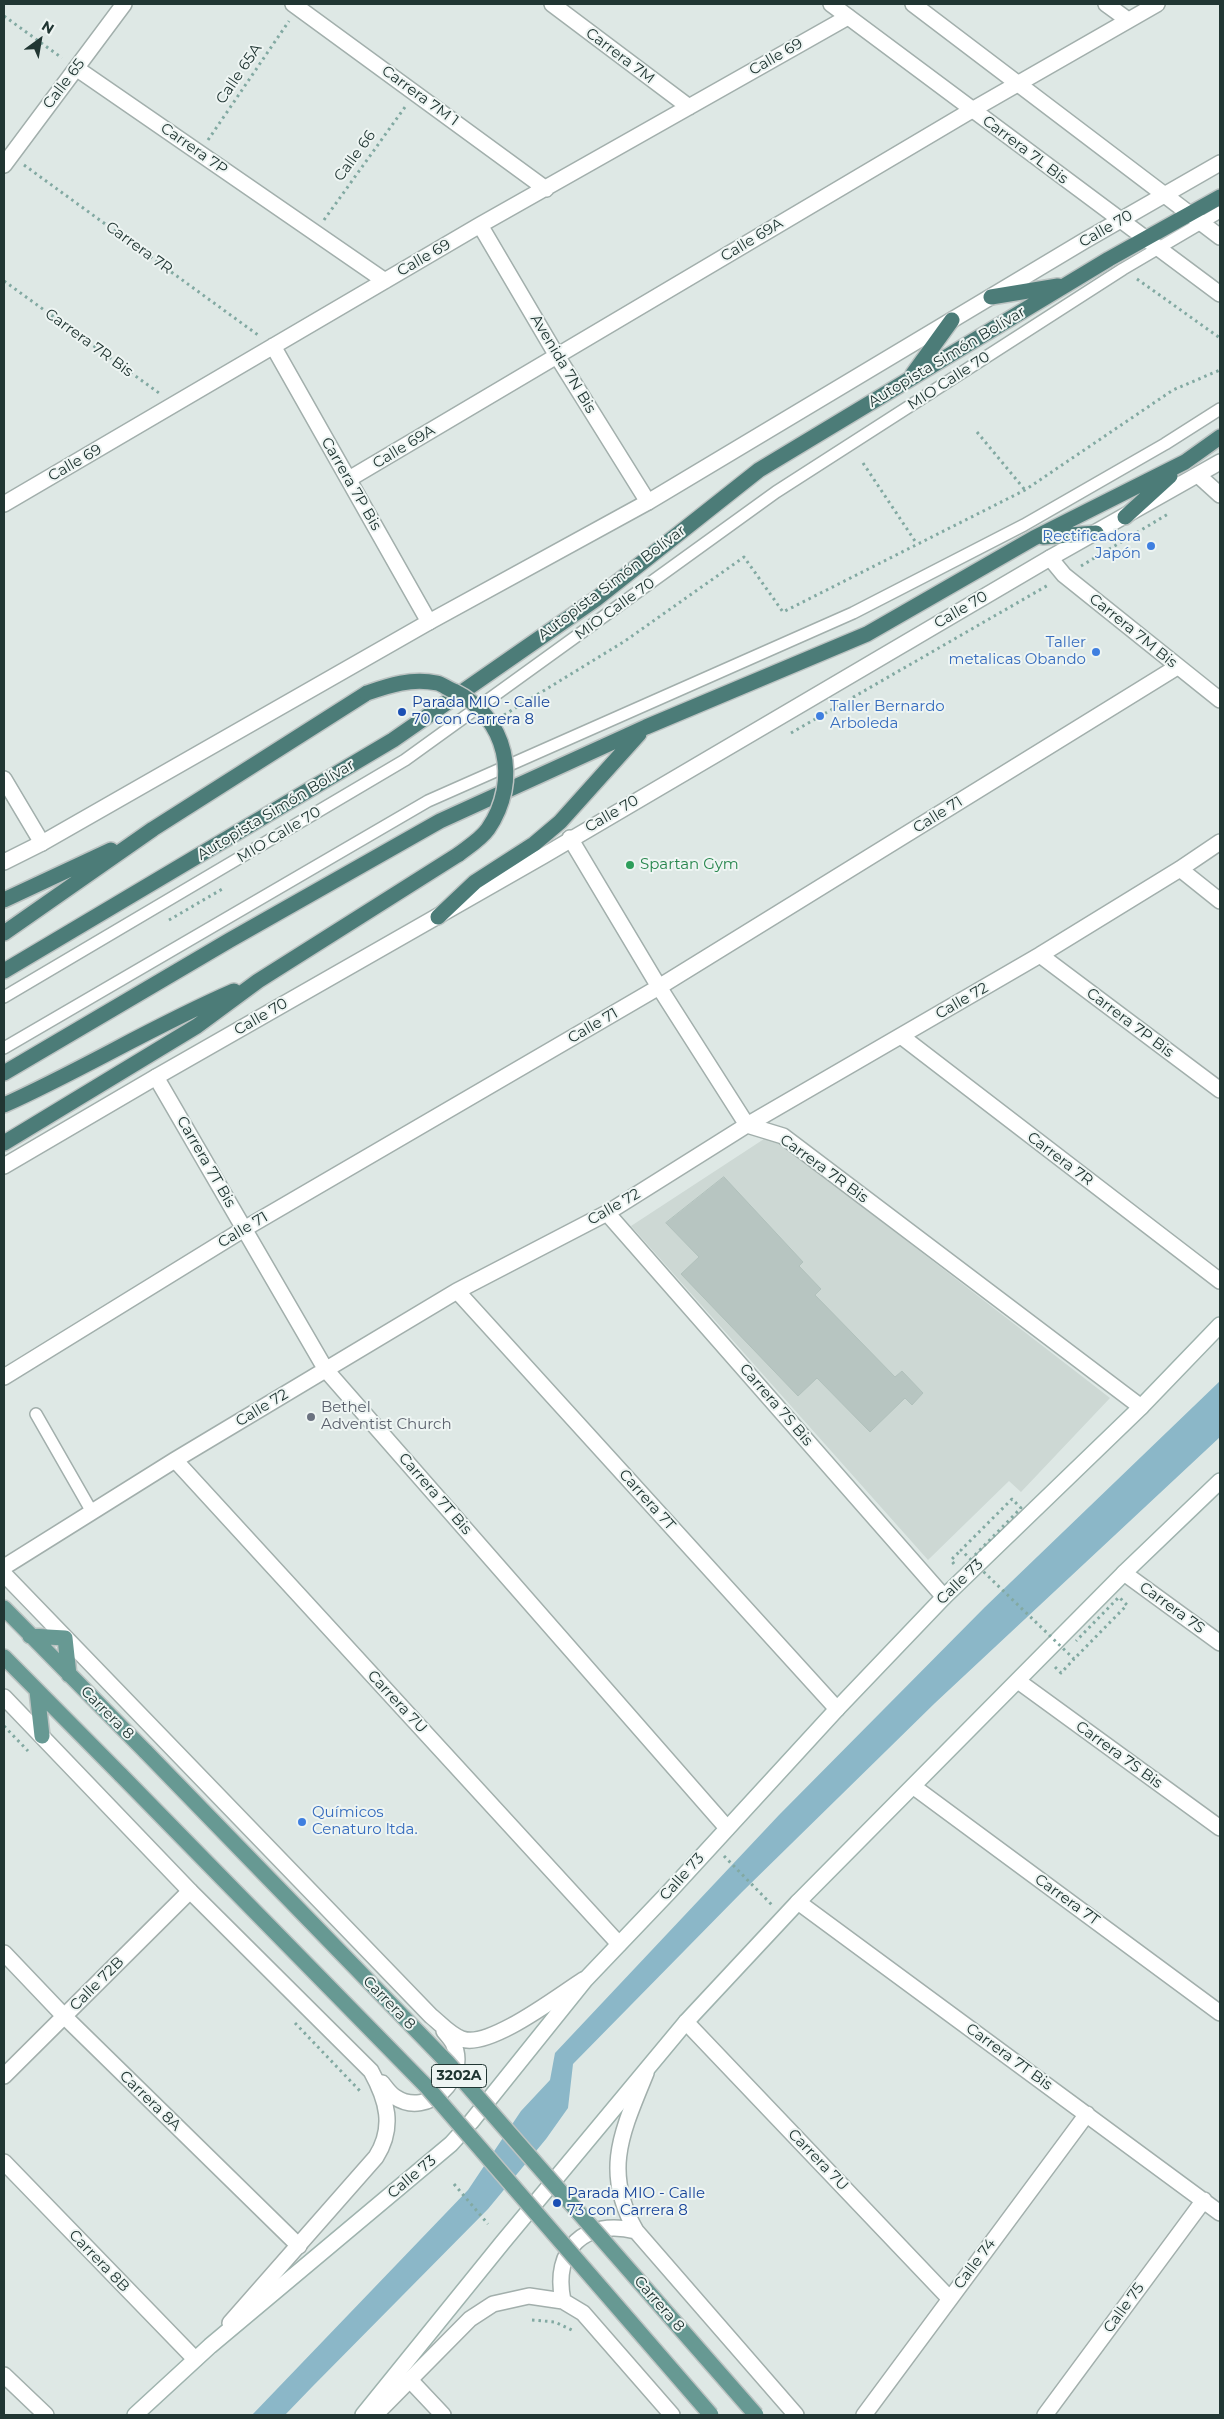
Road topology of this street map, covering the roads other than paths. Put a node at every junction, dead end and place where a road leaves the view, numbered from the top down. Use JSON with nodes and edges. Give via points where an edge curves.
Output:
{"nodes":[{"id":1,"x":124,"y":4,"type":"edge"},
{"id":2,"x":552,"y":4,"type":"edge"},
{"id":3,"x":831,"y":4,"type":"edge"},
{"id":4,"x":913,"y":4,"type":"edge"},
{"id":5,"x":1106,"y":4,"type":"edge"},
{"id":6,"x":1157,"y":4,"type":"edge"},
{"id":7,"x":296,"y":6,"type":"edge"},
{"id":8,"x":848,"y":17,"type":"junction"},
{"id":9,"x":1128,"y":20,"type":"junction"},
{"id":10,"x":76,"y":68,"type":"junction"},
{"id":11,"x":1019,"y":84,"type":"junction"},
{"id":12,"x":689,"y":107,"type":"junction"},
{"id":13,"x":972,"y":110,"type":"junction"},
{"id":14,"x":7,"y":160,"type":"edge"},
{"id":15,"x":1220,"y":163,"type":"edge"},
{"id":16,"x":546,"y":189,"type":"junction"},
{"id":17,"x":1164,"y":195,"type":"junction"},
{"id":18,"x":1220,"y":197,"type":"edge"},
{"id":19,"x":1220,"y":212,"type":"edge"},
{"id":20,"x":1195,"y":219,"type":"junction"},
{"id":21,"x":1121,"y":220,"type":"junction"},
{"id":22,"x":480,"y":225,"type":"junction"},
{"id":23,"x":1220,"y":237,"type":"edge"},
{"id":24,"x":1145,"y":238,"type":"junction"},
{"id":25,"x":1158,"y":248,"type":"junction"},
{"id":26,"x":385,"y":281,"type":"junction"},
{"id":27,"x":1067,"y":284,"type":"junction"},
{"id":28,"x":1220,"y":294,"type":"edge"},
{"id":29,"x":991,"y":297,"type":"junction"},
{"id":30,"x":952,"y":320,"type":"junction"},
{"id":31,"x":273,"y":346,"type":"junction"},
{"id":32,"x":557,"y":356,"type":"junction"},
{"id":33,"x":909,"y":380,"type":"junction"},
{"id":34,"x":1220,"y":409,"type":"edge"},
{"id":35,"x":1220,"y":437,"type":"edge"},
{"id":36,"x":1185,"y":462,"type":"junction"},
{"id":37,"x":1220,"y":462,"type":"edge"},
{"id":38,"x":1199,"y":476,"type":"junction"},
{"id":39,"x":349,"y":479,"type":"junction"},
{"id":40,"x":1220,"y":495,"type":"edge"},
{"id":41,"x":648,"y":502,"type":"junction"},
{"id":42,"x":4,"y":504,"type":"edge"},
{"id":43,"x":1125,"y":517,"type":"junction"},
{"id":44,"x":1096,"y":533,"type":"junction"},
{"id":45,"x":1034,"y":538,"type":"junction"},
{"id":46,"x":1050,"y":558,"type":"junction"},
{"id":47,"x":429,"y":622,"type":"junction"},
{"id":48,"x":1177,"y":667,"type":"junction"},
{"id":49,"x":1220,"y":700,"type":"edge"},
{"id":50,"x":646,"y":727,"type":"junction"},
{"id":51,"x":4,"y":779,"type":"edge"},
{"id":52,"x":153,"y":829,"type":"junction"},
{"id":53,"x":570,"y":838,"type":"junction"},
{"id":54,"x":1220,"y":842,"type":"edge"},
{"id":55,"x":42,"y":843,"type":"junction"},
{"id":56,"x":4,"y":862,"type":"edge"},
{"id":57,"x":1180,"y":869,"type":"junction"},
{"id":58,"x":4,"y":900,"type":"edge"},
{"id":59,"x":1220,"y":901,"type":"edge"},
{"id":60,"x":438,"y":917,"type":"junction"},
{"id":61,"x":4,"y":933,"type":"edge"},
{"id":62,"x":1040,"y":955,"type":"junction"},
{"id":63,"x":4,"y":971,"type":"edge"},
{"id":64,"x":258,"y":981,"type":"junction"},
{"id":65,"x":659,"y":988,"type":"junction"},
{"id":66,"x":4,"y":997,"type":"edge"},
{"id":67,"x":900,"y":1036,"type":"junction"},
{"id":68,"x":4,"y":1048,"type":"edge"},
{"id":69,"x":4,"y":1073,"type":"edge"},
{"id":70,"x":156,"y":1077,"type":"junction"},
{"id":71,"x":1220,"y":1090,"type":"edge"},
{"id":72,"x":4,"y":1105,"type":"edge"},
{"id":73,"x":747,"y":1125,"type":"junction"},
{"id":74,"x":4,"y":1143,"type":"edge"},
{"id":75,"x":4,"y":1166,"type":"edge"},
{"id":76,"x":607,"y":1213,"type":"junction"},
{"id":77,"x":244,"y":1229,"type":"junction"},
{"id":78,"x":1220,"y":1281,"type":"edge"},
{"id":79,"x":457,"y":1291,"type":"junction"},
{"id":80,"x":1220,"y":1325,"type":"edge"},
{"id":81,"x":326,"y":1370,"type":"junction"},
{"id":82,"x":4,"y":1377,"type":"edge"},
{"id":83,"x":1141,"y":1407,"type":"junction"},
{"id":84,"x":36,"y":1414,"type":"dead end"},
{"id":85,"x":175,"y":1460,"type":"junction"},
{"id":86,"x":1220,"y":1481,"type":"edge"},
{"id":87,"x":92,"y":1512,"type":"junction"},
{"id":88,"x":4,"y":1567,"type":"edge"},
{"id":89,"x":1124,"y":1573,"type":"junction"},
{"id":90,"x":4,"y":1574,"type":"edge"},
{"id":91,"x":944,"y":1597,"type":"junction"},
{"id":92,"x":4,"y":1608,"type":"edge"},
{"id":93,"x":30,"y":1636,"type":"junction"},
{"id":94,"x":65,"y":1638,"type":"junction"},
{"id":95,"x":1220,"y":1643,"type":"edge"},
{"id":96,"x":4,"y":1657,"type":"edge"},
{"id":97,"x":69,"y":1675,"type":"junction"},
{"id":98,"x":1018,"y":1681,"type":"junction"},
{"id":99,"x":37,"y":1691,"type":"junction"},
{"id":100,"x":4,"y":1697,"type":"edge"},
{"id":101,"x":837,"y":1709,"type":"junction"},
{"id":102,"x":42,"y":1736,"type":"junction"},
{"id":103,"x":914,"y":1787,"type":"junction"},
{"id":104,"x":727,"y":1828,"type":"junction"},
{"id":105,"x":1220,"y":1828,"type":"edge"},
{"id":106,"x":190,"y":1891,"type":"junction"},
{"id":107,"x":798,"y":1902,"type":"junction"},
{"id":108,"x":619,"y":1944,"type":"junction"},
{"id":109,"x":4,"y":1953,"type":"edge"},
{"id":110,"x":585,"y":1980,"type":"junction"},
{"id":111,"x":1220,"y":2013,"type":"edge"},
{"id":112,"x":431,"y":2016,"type":"junction"},
{"id":113,"x":65,"y":2017,"type":"junction"},
{"id":114,"x":686,"y":2022,"type":"junction"},
{"id":115,"x":647,"y":2070,"type":"junction"},
{"id":116,"x":371,"y":2071,"type":"junction"},
{"id":117,"x":4,"y":2076,"type":"edge"},
{"id":118,"x":1087,"y":2114,"type":"junction"},
{"id":119,"x":4,"y":2162,"type":"edge"},
{"id":120,"x":1204,"y":2200,"type":"junction"},
{"id":121,"x":1220,"y":2213,"type":"edge"},
{"id":122,"x":636,"y":2231,"type":"junction"},
{"id":123,"x":299,"y":2246,"type":"junction"},
{"id":124,"x":949,"y":2298,"type":"junction"},
{"id":125,"x":563,"y":2301,"type":"junction"},
{"id":126,"x":210,"y":2346,"type":"junction"},
{"id":127,"x":195,"y":2359,"type":"junction"},
{"id":128,"x":4,"y":2374,"type":"edge"},
{"id":129,"x":410,"y":2380,"type":"junction"},
{"id":130,"x":46,"y":2415,"type":"edge"},
{"id":131,"x":135,"y":2415,"type":"edge"},
{"id":132,"x":363,"y":2415,"type":"edge"},
{"id":133,"x":376,"y":2415,"type":"edge"},
{"id":134,"x":443,"y":2415,"type":"edge"},
{"id":135,"x":672,"y":2415,"type":"edge"},
{"id":136,"x":711,"y":2415,"type":"edge"},
{"id":137,"x":756,"y":2415,"type":"edge"},
{"id":138,"x":796,"y":2415,"type":"edge"},
{"id":139,"x":864,"y":2415,"type":"edge"},
{"id":140,"x":1045,"y":2415,"type":"edge"}],
"edges":[{"from":1,"to":10,"type":"street","name":"Calle 65"},
{"from":2,"to":12,"type":"street","name":"Carrera 7M"},
{"from":3,"to":8,"type":"street","name":"Carrera 7L Bis"},
{"from":4,"to":11,"type":"street"},
{"from":5,"to":9,"type":"street"},
{"from":6,"to":9,"type":"street","name":"Calle 69A"},
{"from":7,"to":16,"type":"street","name":"Carrera 7M 1"},
{"from":8,"to":12,"type":"street","name":"Calle 69"},
{"from":8,"to":13,"type":"street","name":"Carrera 7L Bis"},
{"from":9,"to":11,"type":"street","name":"Calle 69A"},
{"from":10,"to":14,"type":"street","name":"Calle 65"},
{"from":10,"to":26,"type":"street","name":"Carrera 7P"},
{"from":11,"to":13,"type":"street","name":"Calle 69A"},
{"from":11,"to":17,"type":"street"},
{"from":12,"to":16,"type":"street","name":"Calle 69"},
{"from":13,"to":21,"type":"street","name":"Carrera 7L Bis"},
{"from":13,"to":32,"type":"street","name":"Calle 69A"},
{"from":15,"to":17,"type":"street","name":"Calle 70"},
{"from":16,"to":22,"type":"street","name":"Calle 69"},
{"from":17,"to":20,"type":"street"},
{"from":17,"to":21,"type":"street","name":"Calle 70"},
{"from":18,"to":20,"type":"highway","name":"Autopista Simón Bolívar"},
{"from":19,"to":20,"type":"lane","name":"MIO Calle 70"},
{"from":20,"to":23,"type":"street"},
{"from":20,"to":24,"type":"highway","name":"Autopista Simón Bolívar"},
{"from":20,"to":25,"type":"lane","name":"MIO Calle 70"},
{"from":21,"to":24,"type":"street","name":"Carrera 7L Bis"},
{"from":21,"to":29,"type":"street","name":"Calle 70"},
{"from":22,"to":26,"type":"street","name":"Calle 69"},
{"from":22,"to":32,"type":"street","name":"Avenida 7N Bis"},
{"from":24,"to":25,"type":"street","name":"Carrera 7L Bis"},
{"from":24,"to":27,"type":"highway","name":"Autopista Simón Bolívar"},
{"from":25,"to":28,"type":"street","name":"Carrera 7L Bis"},
{"from":25,"to":66,"type":"lane","name":"MIO Calle 70","via":[[776,492],[405,760]]},
{"from":26,"to":31,"type":"street","name":"Calle 69"},
{"from":27,"to":29,"type":"highway"},
{"from":27,"to":33,"type":"highway","name":"Autopista Simón Bolívar"},
{"from":29,"to":30,"type":"street","name":"Calle 70"},
{"from":30,"to":33,"type":"highway"},
{"from":30,"to":41,"type":"street","name":"Calle 70"},
{"from":31,"to":39,"type":"street","name":"Carrera 7P Bis"},
{"from":31,"to":42,"type":"street","name":"Calle 69"},
{"from":32,"to":39,"type":"street","name":"Calle 69A"},
{"from":32,"to":41,"type":"street","name":"Avenida 7N Bis"},
{"from":33,"to":63,"type":"highway","name":"Autopista Simón Bolívar","via":[[759,470],[596,599],[393,740]]},
{"from":34,"to":68,"type":"lane","via":[[1024,525],[853,612],[428,801]]},
{"from":35,"to":36,"type":"highway"},
{"from":36,"to":43,"type":"highway"},
{"from":36,"to":45,"type":"highway"},
{"from":37,"to":38,"type":"street","name":"Calle 70"},
{"from":38,"to":40,"type":"street"},
{"from":38,"to":43,"type":"street","name":"Calle 70"},
{"from":39,"to":47,"type":"street","name":"Carrera 7P Bis"},
{"from":41,"to":47,"type":"street","name":"Calle 70"},
{"from":43,"to":44,"type":"street","name":"Calle 70"},
{"from":44,"to":45,"type":"highway"},
{"from":44,"to":46,"type":"street","name":"Calle 70"},
{"from":45,"to":50,"type":"highway","via":[[867,634]]},
{"from":46,"to":48,"type":"street","name":"Carrera 7M Bis","via":[[1064,576]]},
{"from":46,"to":53,"type":"street","name":"Calle 70"},
{"from":47,"to":55,"type":"street","name":"Calle 70"},
{"from":48,"to":49,"type":"street","name":"Carrera 7M Bis"},
{"from":48,"to":65,"type":"street","name":"Calle 71"},
{"from":50,"to":60,"type":"highway","via":[[560,822],[534,844],[475,882]]},
{"from":50,"to":69,"type":"highway","via":[[440,821]]},
{"from":51,"to":55,"type":"street"},
{"from":52,"to":58,"type":"highway"},
{"from":52,"to":61,"type":"highway"},
{"from":52,"to":64,"type":"highway","bridge":true,"via":[[367,694],[401,681],[438,683],[470,699],[494,727],[506,762],[504,798],[487,830],[459,854]]},
{"from":53,"to":60,"type":"street","name":"Calle 70"},
{"from":53,"to":65,"type":"street"},
{"from":54,"to":57,"type":"street","name":"Calle 72"},
{"from":55,"to":56,"type":"street","name":"Calle 70"},
{"from":57,"to":59,"type":"street"},
{"from":57,"to":62,"type":"street","name":"Calle 72"},
{"from":60,"to":70,"type":"street","name":"Calle 70"},
{"from":62,"to":67,"type":"street","name":"Calle 72"},
{"from":62,"to":71,"type":"street","name":"Carrera 7P Bis"},
{"from":64,"to":72,"type":"highway","via":[[187,1011]]},
{"from":64,"to":74,"type":"highway","via":[[197,1026]]},
{"from":65,"to":73,"type":"street"},
{"from":65,"to":77,"type":"street","name":"Calle 71"},
{"from":67,"to":73,"type":"street","name":"Calle 72"},
{"from":67,"to":78,"type":"street","name":"Carrera 7R"},
{"from":70,"to":75,"type":"street","name":"Calle 70"},
{"from":70,"to":77,"type":"street","name":"Carrera 7T Bis"},
{"from":73,"to":76,"type":"street","name":"Calle 72"},
{"from":73,"to":83,"type":"street","name":"Carrera 7R Bis","via":[[783,1136]]},
{"from":76,"to":79,"type":"street","name":"Calle 72"},
{"from":76,"to":91,"type":"street","name":"Carrera 7S Bis"},
{"from":77,"to":81,"type":"street","name":"Carrera 7T Bis"},
{"from":77,"to":82,"type":"street","name":"Calle 71"},
{"from":79,"to":81,"type":"street","name":"Calle 72"},
{"from":79,"to":101,"type":"street","name":"Carrera 7T"},
{"from":80,"to":83,"type":"street","name":"Calle 73"},
{"from":81,"to":85,"type":"street","name":"Calle 72"},
{"from":81,"to":104,"type":"street","name":"Carrera 7T Bis"},
{"from":83,"to":91,"type":"street","name":"Calle 73"},
{"from":84,"to":87,"type":"lane"},
{"from":85,"to":87,"type":"street","name":"Calle 72"},
{"from":85,"to":108,"type":"street","name":"Carrera 7U"},
{"from":86,"to":89,"type":"street"},
{"from":87,"to":88,"type":"street","name":"Calle 72"},
{"from":89,"to":95,"type":"street","name":"Carrera 7S"},
{"from":89,"to":98,"type":"street"},
{"from":90,"to":94,"type":"street","name":"Carrera 8"},
{"from":91,"to":101,"type":"street","name":"Calle 73"},
{"from":92,"to":93,"type":"main road","name":"Carrera 8"},
{"from":93,"to":94,"type":"main road"},
{"from":93,"to":97,"type":"main road","name":"Carrera 8"},
{"from":94,"to":97,"type":"main road"},
{"from":94,"to":112,"type":"street","name":"Carrera 8"},
{"from":96,"to":99,"type":"main road","name":"Carrera 8"},
{"from":97,"to":137,"type":"main road","name":"Carrera 8","number":"3202A","bridge":true,"via":[[447,2062]]},
{"from":98,"to":103,"type":"street"},
{"from":98,"to":105,"type":"street","name":"Carrera 7S Bis"},
{"from":99,"to":102,"type":"main road"},
{"from":99,"to":136,"type":"main road","name":"Carrera 8","number":"3202A","bridge":true,"via":[[427,2087]]},
{"from":100,"to":102,"type":"street"},
{"from":101,"to":104,"type":"street","name":"Calle 73"},
{"from":102,"to":106,"type":"street"},
{"from":103,"to":107,"type":"street"},
{"from":103,"to":111,"type":"street","name":"Carrera 7T"},
{"from":104,"to":108,"type":"street","name":"Calle 73"},
{"from":106,"to":113,"type":"street","name":"Calle 72B"},
{"from":106,"to":116,"type":"street"},
{"from":107,"to":114,"type":"street"},
{"from":107,"to":118,"type":"street","name":"Carrera 7T Bis"},
{"from":108,"to":110,"type":"street","name":"Calle 73"},
{"from":109,"to":113,"type":"street","name":"Carrera 8A"},
{"from":110,"to":112,"type":"street","name":"Carrera 8","via":[[494,2036],[481,2040],[462,2039]]},
{"from":110,"to":126,"type":"street","name":"Calle 73","via":[[451,2144]]},
{"from":112,"to":116,"type":"street","via":[[453,2043],[456,2054],[454,2077],[439,2095],[423,2101],[406,2102],[395,2097]]},
{"from":113,"to":117,"type":"street","name":"Calle 72B"},
{"from":113,"to":123,"type":"street","name":"Carrera 8A"},
{"from":114,"to":115,"type":"street"},
{"from":114,"to":124,"type":"street","name":"Carrera 7U"},
{"from":115,"to":122,"type":"street","name":"Carrera 8","via":[[622,2133],[617,2155],[619,2192]]},
{"from":115,"to":132,"type":"street"},
{"from":116,"to":123,"type":"street","via":[[388,2108],[388,2128],[382,2148]]},
{"from":118,"to":120,"type":"street","name":"Carrera 7T Bis"},
{"from":118,"to":124,"type":"street","name":"Calle 74"},
{"from":119,"to":127,"type":"street","name":"Carrera 8B"},
{"from":120,"to":121,"type":"street","name":"Carrera 7T Bis"},
{"from":120,"to":140,"type":"street","name":"Calle 75"},
{"from":122,"to":125,"type":"street","via":[[600,2228],[583,2236],[570,2249],[562,2265],[559,2283]]},
{"from":122,"to":138,"type":"street","name":"Carrera 8"},
{"from":123,"to":126,"type":"street"},
{"from":124,"to":139,"type":"street","name":"Calle 74"},
{"from":125,"to":129,"type":"street","via":[[529,2296],[493,2304],[470,2319]]},
{"from":125,"to":135,"type":"street","via":[[592,2322]]},
{"from":126,"to":127,"type":"street","name":"Calle 73"},
{"from":127,"to":131,"type":"street","name":"Calle 73"},
{"from":128,"to":130,"type":"street"},
{"from":129,"to":133,"type":"street"},
{"from":129,"to":134,"type":"street"}]}
